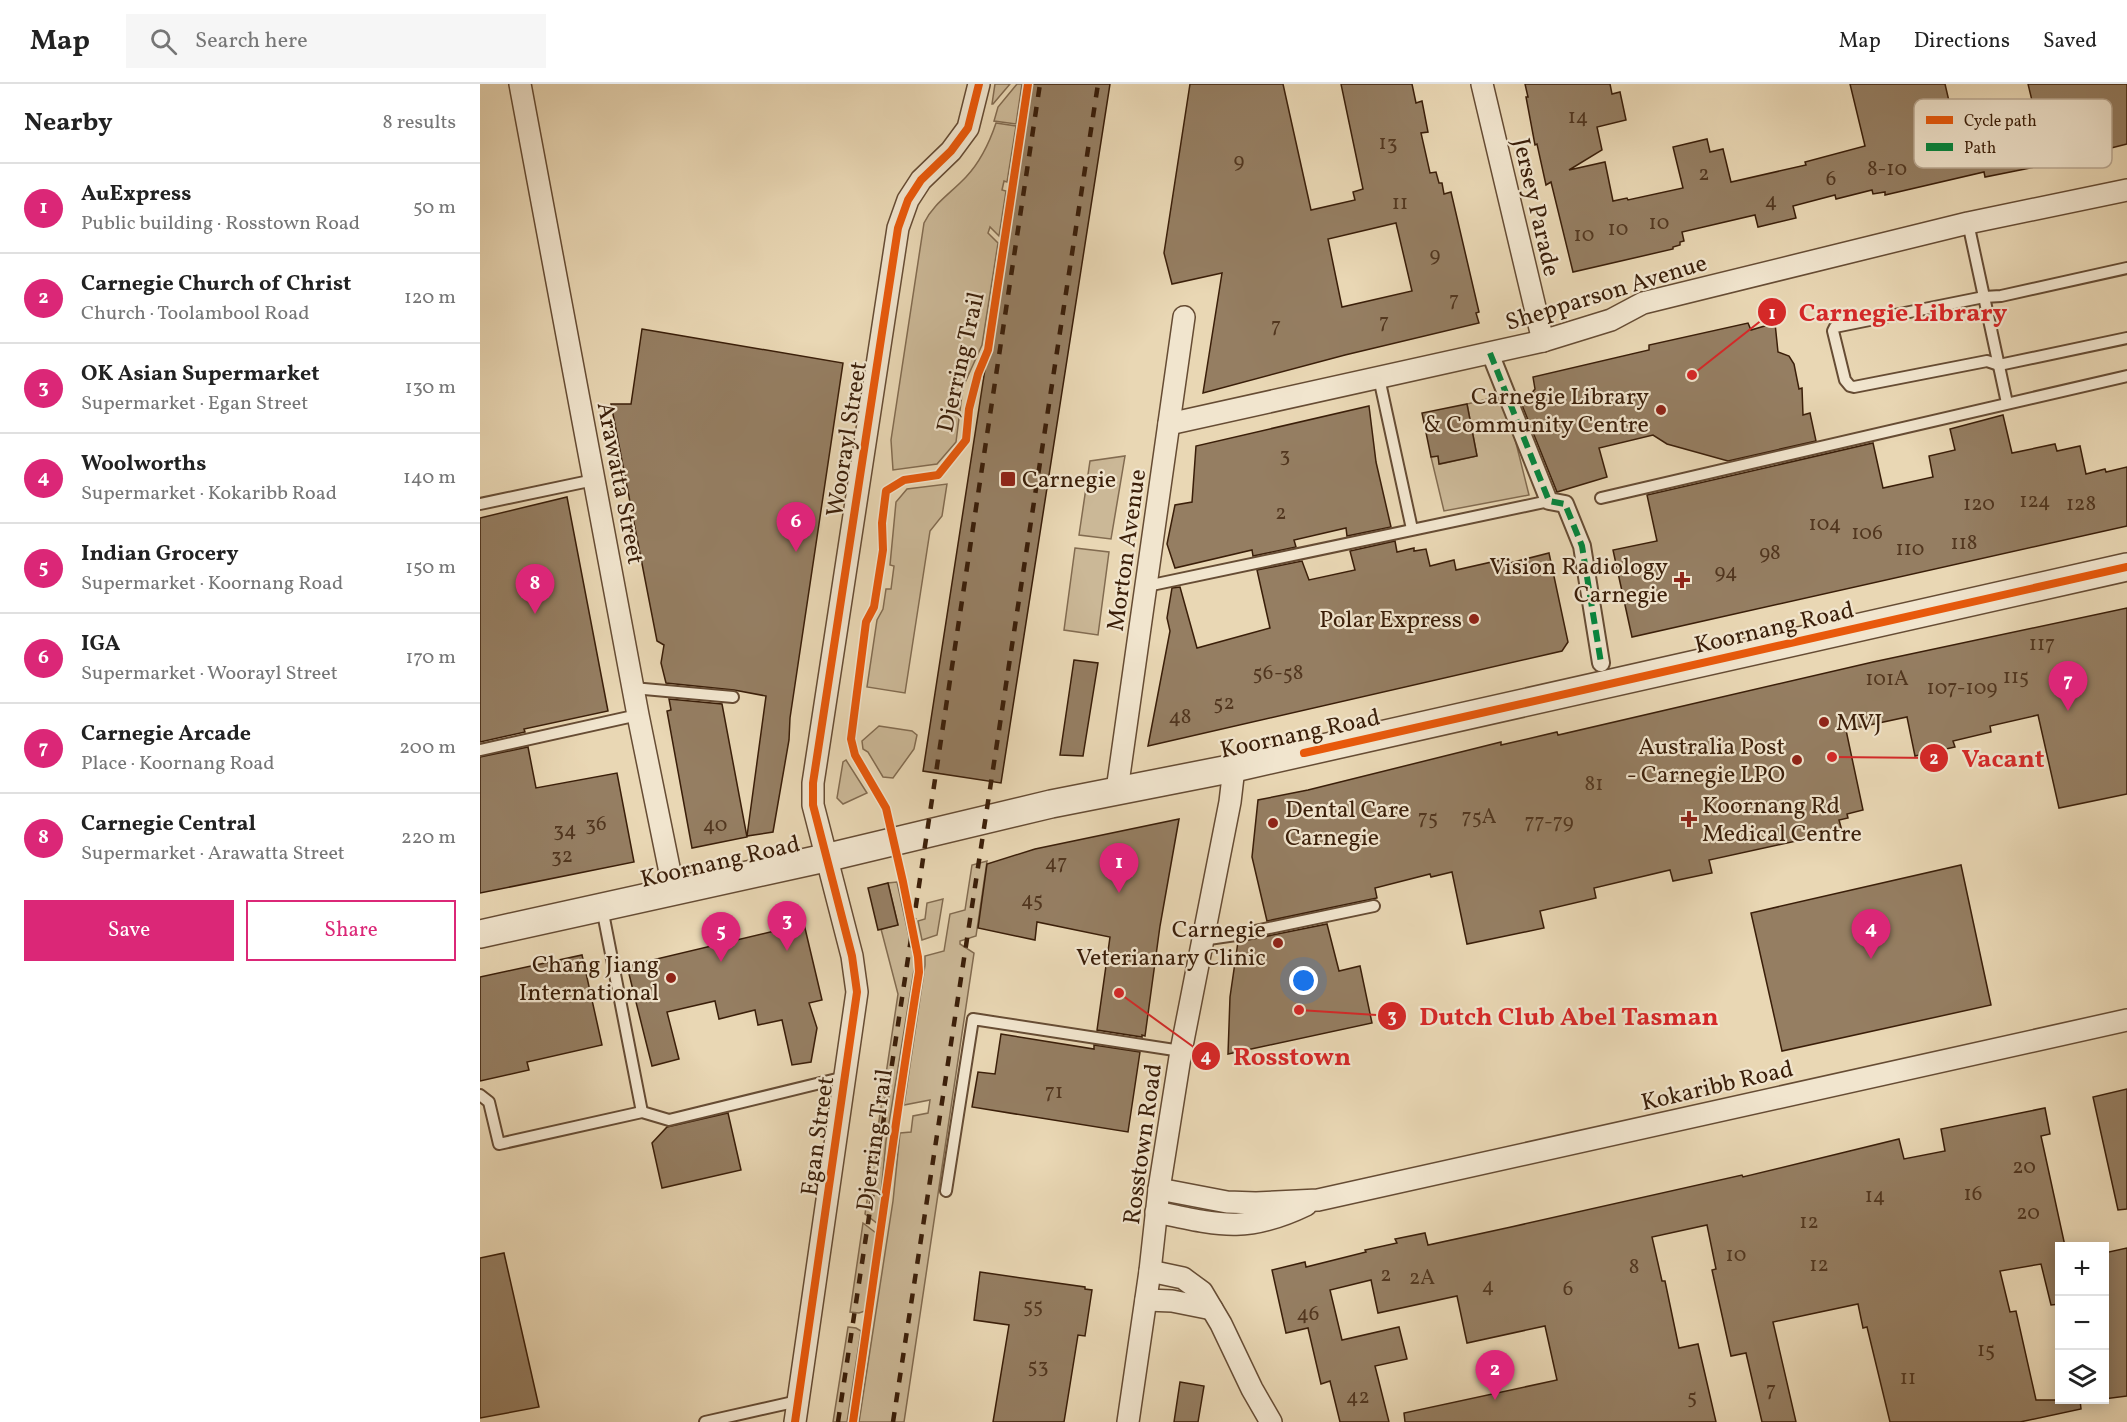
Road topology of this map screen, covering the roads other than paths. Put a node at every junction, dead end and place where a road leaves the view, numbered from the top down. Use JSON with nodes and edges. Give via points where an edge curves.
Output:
{"nodes":[{"id":1,"x":520,"y":84,"type":"edge"},
{"id":2,"x":979,"y":84,"type":"edge"},
{"id":3,"x":1482,"y":84,"type":"edge"},
{"id":4,"x":2127,"y":190,"type":"edge"},
{"id":5,"x":1968,"y":223,"type":"junction"},
{"id":6,"x":2127,"y":268,"type":"edge"},
{"id":7,"x":1984,"y":297,"type":"junction"},
{"id":8,"x":1184,"y":317,"type":"dead end"},
{"id":9,"x":2127,"y":338,"type":"edge"},
{"id":10,"x":1543,"y":341,"type":"junction"},
{"id":11,"x":1490,"y":353,"type":"junction"},
{"id":12,"x":1999,"y":365,"type":"junction"},
{"id":13,"x":2127,"y":376,"type":"edge"},
{"id":14,"x":1379,"y":378,"type":"junction"},
{"id":15,"x":2007,"y":403,"type":"junction"},
{"id":16,"x":1169,"y":424,"type":"junction"},
{"id":17,"x":594,"y":480,"type":"junction"},
{"id":18,"x":1601,"y":498,"type":"dead end"},
{"id":19,"x":1550,"y":501,"type":"junction"},
{"id":20,"x":480,"y":504,"type":"edge"},
{"id":21,"x":1412,"y":529,"type":"junction"},
{"id":22,"x":2127,"y":567,"type":"edge"},
{"id":23,"x":1147,"y":586,"type":"junction"},
{"id":24,"x":1601,"y":663,"type":"dead end"},
{"id":25,"x":633,"y":688,"type":"junction"},
{"id":26,"x":733,"y":697,"type":"dead end"},
{"id":27,"x":638,"y":715,"type":"junction"},
{"id":28,"x":480,"y":750,"type":"edge"},
{"id":29,"x":1234,"y":768,"type":"junction"},
{"id":30,"x":1117,"y":790,"type":"junction"},
{"id":31,"x":825,"y":858,"type":"junction"},
{"id":32,"x":674,"y":892,"type":"junction"},
{"id":33,"x":1374,"y":906,"type":"dead end"},
{"id":34,"x":602,"y":908,"type":"junction"},
{"id":35,"x":480,"y":934,"type":"edge"},
{"id":36,"x":1202,"y":940,"type":"junction"},
{"id":37,"x":2127,"y":1020,"type":"edge"},
{"id":38,"x":1181,"y":1051,"type":"junction"},
{"id":39,"x":845,"y":1077,"type":"junction"},
{"id":40,"x":480,"y":1095,"type":"edge"},
{"id":41,"x":642,"y":1112,"type":"junction"},
{"id":42,"x":1159,"y":1189,"type":"junction"},
{"id":43,"x":946,"y":1191,"type":"dead end"},
{"id":44,"x":1318,"y":1200,"type":"junction"},
{"id":45,"x":1156,"y":1212,"type":"junction"},
{"id":46,"x":1150,"y":1271,"type":"junction"},
{"id":47,"x":1146,"y":1300,"type":"junction"},
{"id":48,"x":1212,"y":1309,"type":"junction"},
{"id":49,"x":796,"y":1412,"type":"edge"},
{"id":50,"x":705,"y":1422,"type":"edge"},
{"id":51,"x":1128,"y":1422,"type":"edge"},
{"id":52,"x":1271,"y":1422,"type":"edge"}],
"edges":[{"from":1,"to":17,"type":"street","name":"Arawatta Street"},
{"from":2,"to":31,"type":"street","name":"Woorayl Street","via":[[968,128],[951,152],[921,180],[908,200],[898,228],[813,783],[813,805]]},
{"from":3,"to":10,"type":"street","name":"Jersey Parade"},
{"from":4,"to":5,"type":"street","name":"Shepparson Avenue"},
{"from":5,"to":7,"type":"lane"},
{"from":5,"to":10,"type":"street","name":"Shepparson Avenue","via":[[1643,303],[1611,320]]},
{"from":6,"to":7,"type":"lane"},
{"from":7,"to":12,"type":"lane"},
{"from":7,"to":12,"type":"lane","via":[[1834,327],[1833,331],[1845,380],[1854,387],[1987,361]]},
{"from":8,"to":16,"type":"street","name":"Morton Avenue"},
{"from":9,"to":12,"type":"lane"},
{"from":10,"to":11,"type":"street","name":"Shepparson Avenue"},
{"from":11,"to":14,"type":"street","name":"Shepparson Avenue"},
{"from":11,"to":19,"type":"street"},
{"from":12,"to":15,"type":"lane"},
{"from":13,"to":15,"type":"lane"},
{"from":14,"to":16,"type":"street","name":"Shepparson Avenue"},
{"from":14,"to":21,"type":"lane"},
{"from":15,"to":18,"type":"lane"},
{"from":16,"to":23,"type":"street","name":"Morton Avenue"},
{"from":17,"to":20,"type":"lane"},
{"from":17,"to":25,"type":"street","name":"Arawatta Street"},
{"from":19,"to":21,"type":"lane"},
{"from":19,"to":24,"type":"street","via":[[1565,504],[1582,546]]},
{"from":21,"to":23,"type":"lane"},
{"from":22,"to":29,"type":"street","name":"Koornang Road"},
{"from":23,"to":30,"type":"street","name":"Morton Avenue"},
{"from":25,"to":26,"type":"lane"},
{"from":25,"to":27,"type":"street","name":"Arawatta Street"},
{"from":27,"to":28,"type":"lane"},
{"from":27,"to":32,"type":"street","name":"Arawatta Street"},
{"from":29,"to":30,"type":"street","name":"Koornang Road"},
{"from":29,"to":36,"type":"street","name":"Rosstown Road"},
{"from":30,"to":31,"type":"street","name":"Koornang Road"},
{"from":31,"to":32,"type":"street","name":"Koornang Road"},
{"from":31,"to":39,"type":"street","name":"Egan Street","via":[[852,956],[857,993]]},
{"from":32,"to":34,"type":"street","name":"Koornang Road"},
{"from":33,"to":36,"type":"lane"},
{"from":34,"to":35,"type":"street","name":"Koornang Road"},
{"from":34,"to":41,"type":"lane"},
{"from":36,"to":38,"type":"street","name":"Rosstown Road"},
{"from":37,"to":44,"type":"street","name":"Kokaribb Road"},
{"from":38,"to":42,"type":"street","name":"Rosstown Road"},
{"from":38,"to":43,"type":"lane","via":[[973,1019]]},
{"from":39,"to":41,"type":"lane","via":[[669,1119]]},
{"from":39,"to":49,"type":"street","name":"Egan Street"},
{"from":40,"to":41,"type":"lane","via":[[489,1102],[499,1144]]},
{"from":42,"to":44,"type":"street","name":"Kokaribb Road","via":[[1227,1202]]},
{"from":42,"to":45,"type":"street","name":"Rosstown Road"},
{"from":44,"to":45,"type":"street","name":"Kokaribb Road","via":[[1260,1223],[1239,1225]]},
{"from":45,"to":46,"type":"street","name":"Rosstown Road"},
{"from":46,"to":47,"type":"street","name":"Rosstown Road"},
{"from":46,"to":48,"type":"street","via":[[1183,1278],[1202,1292]]},
{"from":47,"to":48,"type":"street"},
{"from":47,"to":51,"type":"street","name":"Rosstown Road"},
{"from":48,"to":52,"type":"street"},
{"from":49,"to":50,"type":"lane"}]}
